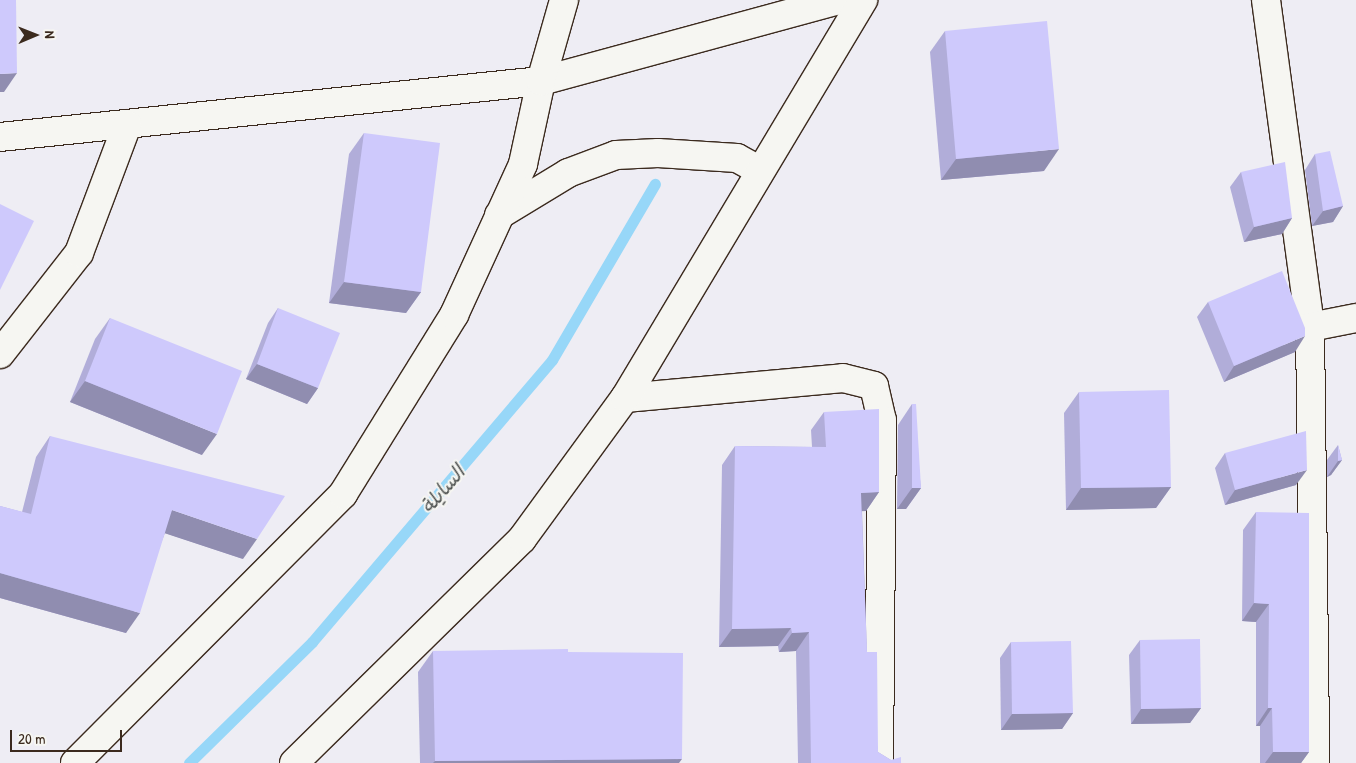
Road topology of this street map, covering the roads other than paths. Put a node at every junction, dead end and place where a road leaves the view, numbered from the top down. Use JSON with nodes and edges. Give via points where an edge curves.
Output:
{"nodes":[{"id":1,"x":564,"y":0,"type":"edge"},
{"id":2,"x":840,"y":0,"type":"edge"},
{"id":3,"x":862,"y":0,"type":"edge"},
{"id":4,"x":1266,"y":0,"type":"edge"},
{"id":5,"x":540,"y":81,"type":"junction"},
{"id":6,"x":127,"y":125,"type":"junction"},
{"id":7,"x":0,"y":138,"type":"edge"},
{"id":8,"x":760,"y":172,"type":"junction"},
{"id":9,"x":500,"y":214,"type":"junction"},
{"id":10,"x":1356,"y":318,"type":"edge"},
{"id":11,"x":1310,"y":327,"type":"junction"},
{"id":12,"x":0,"y":354,"type":"edge"},
{"id":13,"x":625,"y":398,"type":"junction"},
{"id":14,"x":75,"y":763,"type":"edge"},
{"id":15,"x":294,"y":763,"type":"edge"},
{"id":16,"x":880,"y":763,"type":"edge"},
{"id":17,"x":1315,"y":763,"type":"edge"}],
"edges":[{"from":1,"to":5,"type":"street"},
{"from":2,"to":5,"type":"street"},
{"from":3,"to":8,"type":"street"},
{"from":4,"to":11,"type":"street"},
{"from":5,"to":6,"type":"street"},
{"from":5,"to":9,"type":"street","via":[[523,164]]},
{"from":6,"to":7,"type":"street"},
{"from":6,"to":12,"type":"street","via":[[79,253]]},
{"from":8,"to":9,"type":"street","via":[[737,158],[658,153],[616,155],[568,173]]},
{"from":8,"to":13,"type":"street"},
{"from":9,"to":14,"type":"street","via":[[454,315],[343,494]]},
{"from":10,"to":11,"type":"street"},
{"from":11,"to":17,"type":"street"},
{"from":13,"to":15,"type":"street","via":[[522,539]]},
{"from":13,"to":16,"type":"street","via":[[843,378],[874,386],[882,420]]}]}
